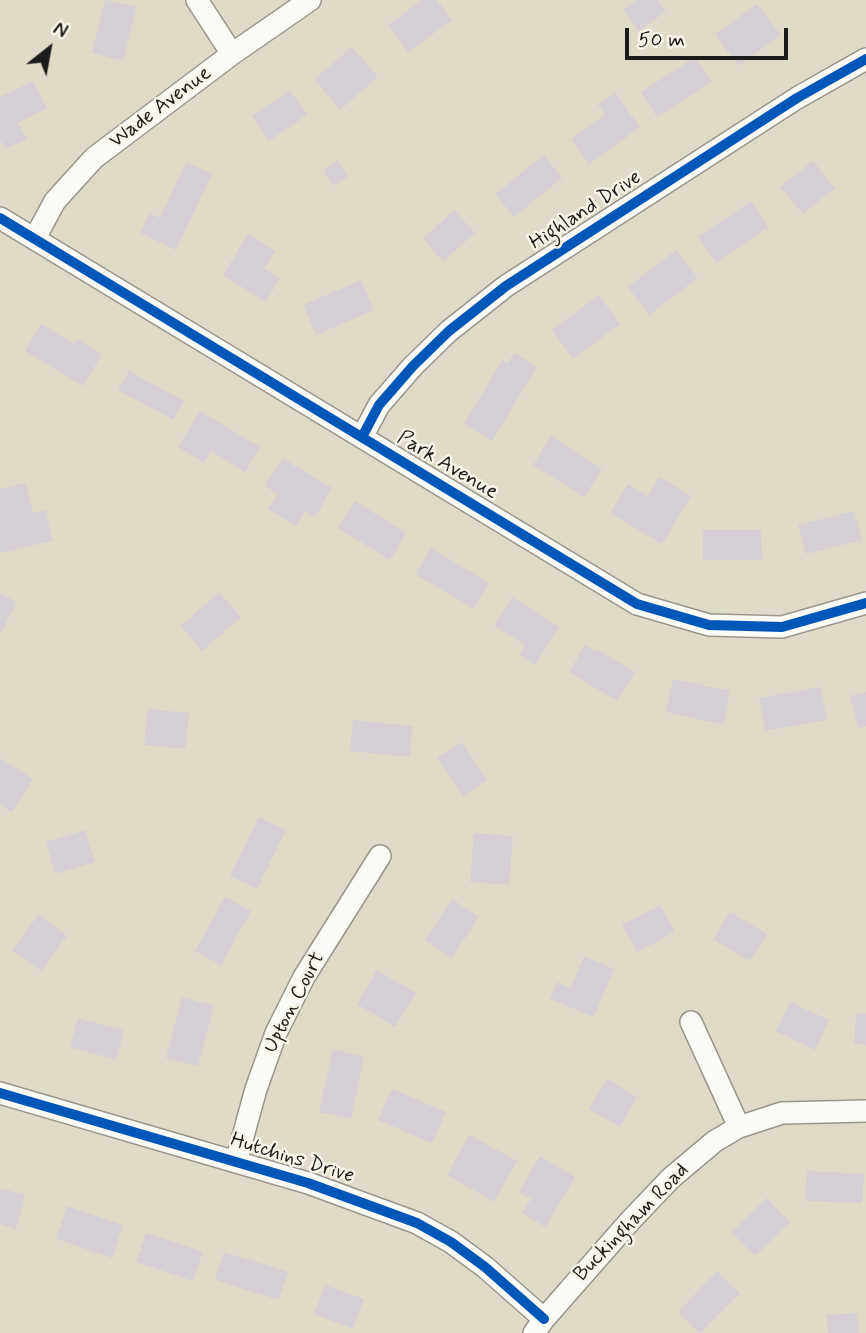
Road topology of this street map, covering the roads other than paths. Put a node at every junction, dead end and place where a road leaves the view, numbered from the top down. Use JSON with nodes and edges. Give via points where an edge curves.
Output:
{"nodes":[{"id":1,"x":197,"y":0,"type":"edge"},
{"id":2,"x":310,"y":0,"type":"edge"},
{"id":3,"x":232,"y":54,"type":"junction"},
{"id":4,"x":866,"y":59,"type":"edge"},
{"id":5,"x":0,"y":218,"type":"edge"},
{"id":6,"x":34,"y":238,"type":"junction"},
{"id":7,"x":362,"y":437,"type":"junction"},
{"id":8,"x":866,"y":603,"type":"edge"},
{"id":9,"x":380,"y":856,"type":"dead end"},
{"id":10,"x":691,"y":1022,"type":"dead end"},
{"id":11,"x":0,"y":1094,"type":"edge"},
{"id":12,"x":866,"y":1111,"type":"edge"},
{"id":13,"x":739,"y":1127,"type":"junction"},
{"id":14,"x":236,"y":1162,"type":"junction"},
{"id":15,"x":539,"y":1326,"type":"edge"}],
"edges":[{"from":1,"to":3,"type":"street"},
{"from":2,"to":3,"type":"street","name":"Wade Avenue"},
{"from":3,"to":6,"type":"street","name":"Wade Avenue","via":[[94,158],[55,201]]},
{"from":4,"to":7,"type":"street","name":"Highland Drive","via":[[797,98],[506,286],[413,366],[379,405]]},
{"from":5,"to":6,"type":"street","name":"Park Avenue"},
{"from":6,"to":7,"type":"street","name":"Park Avenue"},
{"from":7,"to":8,"type":"street","name":"Park Avenue","via":[[637,604],[709,625],[782,627]]},
{"from":9,"to":14,"type":"street","name":"Upton Court","via":[[304,978],[276,1033]]},
{"from":10,"to":13,"type":"street"},
{"from":11,"to":14,"type":"street","name":"Hutchins Drive"},
{"from":12,"to":13,"type":"street","name":"Buckingham Road","via":[[782,1114]]},
{"from":13,"to":15,"type":"street","name":"Buckingham Road","via":[[671,1178]]},
{"from":14,"to":15,"type":"street","name":"Hutchins Drive","via":[[417,1223],[485,1267]]}]}
